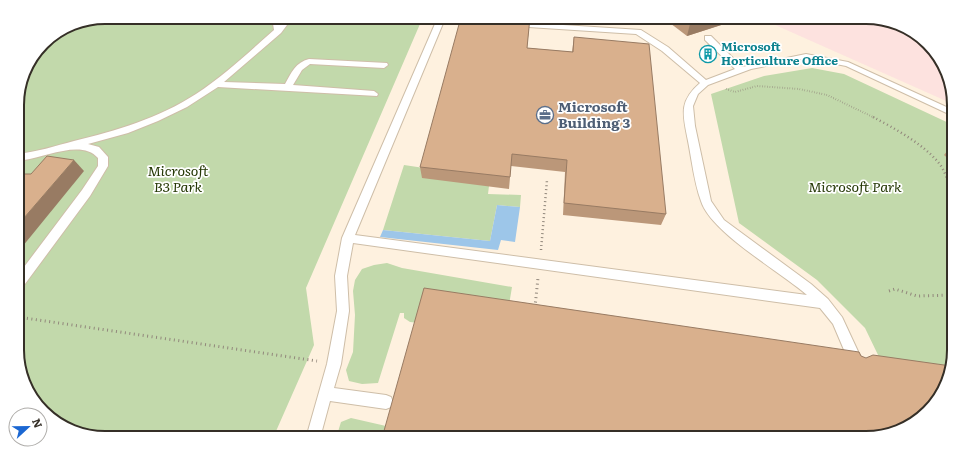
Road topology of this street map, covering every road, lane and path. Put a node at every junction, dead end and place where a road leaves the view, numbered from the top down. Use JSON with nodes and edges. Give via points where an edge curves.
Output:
{"nodes":[{"id":1,"x":277,"y":24,"type":"edge"},
{"id":2,"x":284,"y":24,"type":"edge"},
{"id":3,"x":438,"y":24,"type":"edge"},
{"id":4,"x":519,"y":24,"type":"edge"},
{"id":5,"x":278,"y":31,"type":"junction"},
{"id":6,"x":708,"y":38,"type":"dead end"},
{"id":7,"x":384,"y":65,"type":"dead end"},
{"id":8,"x":741,"y":70,"type":"junction"},
{"id":9,"x":705,"y":83,"type":"junction"},
{"id":10,"x":217,"y":84,"type":"junction"},
{"id":11,"x":288,"y":87,"type":"junction"},
{"id":12,"x":374,"y":94,"type":"dead end"},
{"id":13,"x":947,"y":110,"type":"edge"},
{"id":14,"x":73,"y":145,"type":"junction"},
{"id":15,"x":24,"y":156,"type":"edge"},
{"id":16,"x":947,"y":181,"type":"edge"},
{"id":17,"x":348,"y":238,"type":"junction"},
{"id":18,"x":24,"y":276,"type":"edge"},
{"id":19,"x":889,"y":291,"type":"dead end"},
{"id":20,"x":947,"y":295,"type":"edge"},
{"id":21,"x":824,"y":303,"type":"junction"},
{"id":22,"x":24,"y":318,"type":"edge"},
{"id":23,"x":855,"y":360,"type":"edge"},
{"id":24,"x":334,"y":364,"type":"junction"},
{"id":25,"x":325,"y":394,"type":"junction"},
{"id":26,"x":386,"y":402,"type":"dead end"},
{"id":27,"x":315,"y":431,"type":"edge"}],
"edges":[{"from":1,"to":5,"type":"lane"},
{"from":2,"to":5,"type":"lane"},
{"from":3,"to":17,"type":"lane"},
{"from":4,"to":9,"type":"lane","via":[[638,32],[666,50]]},
{"from":5,"to":10,"type":"lane"},
{"from":6,"to":8,"type":"lane"},
{"from":7,"to":11,"type":"lane","via":[[309,61],[299,67]]},
{"from":8,"to":9,"type":"lane"},
{"from":8,"to":13,"type":"lane","via":[[806,56],[848,64]]},
{"from":9,"to":16,"type":"path","via":[[735,92],[757,86],[772,86],[827,95],[894,128],[921,147],[939,163]]},
{"from":9,"to":21,"type":"lane","via":[[694,93],[688,106],[706,202],[720,223],[808,288]]},
{"from":10,"to":11,"type":"lane"},
{"from":10,"to":14,"type":"lane","via":[[156,119]]},
{"from":11,"to":12,"type":"lane"},
{"from":14,"to":15,"type":"lane"},
{"from":14,"to":18,"type":"lane","via":[[96,149],[103,157],[103,166]]},
{"from":17,"to":21,"type":"lane"},
{"from":17,"to":24,"type":"lane","via":[[341,276],[343,311]]},
{"from":19,"to":20,"type":"path","via":[[895,289],[917,296]]},
{"from":21,"to":23,"type":"lane","via":[[838,321]]},
{"from":22,"to":24,"type":"path"},
{"from":24,"to":25,"type":"lane"},
{"from":25,"to":26,"type":"lane"},
{"from":25,"to":27,"type":"lane"}]}
